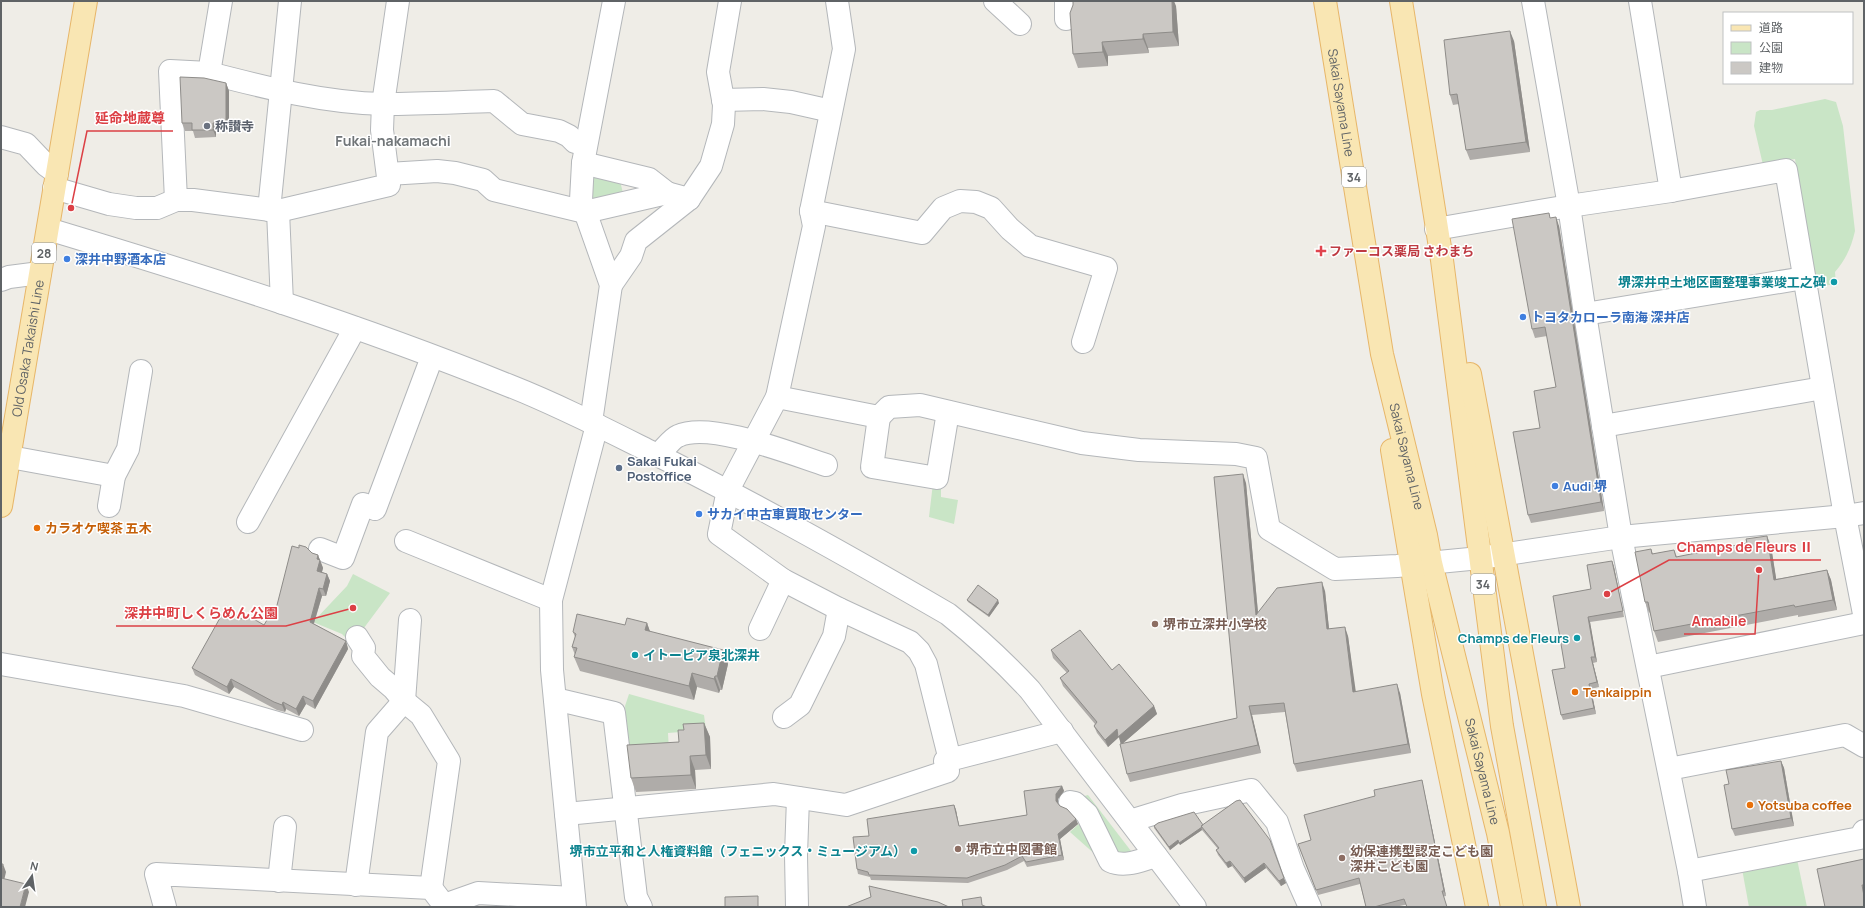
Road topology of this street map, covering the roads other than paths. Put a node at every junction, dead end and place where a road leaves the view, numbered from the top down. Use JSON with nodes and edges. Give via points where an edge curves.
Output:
{"nodes":[{"id":1,"x":86,"y":1,"type":"edge"},
{"id":2,"x":220,"y":1,"type":"edge"},
{"id":3,"x":290,"y":1,"type":"edge"},
{"id":4,"x":398,"y":1,"type":"edge"},
{"id":5,"x":614,"y":1,"type":"edge"},
{"id":6,"x":730,"y":1,"type":"edge"},
{"id":7,"x":837,"y":1,"type":"edge"},
{"id":8,"x":995,"y":1,"type":"edge"},
{"id":9,"x":1325,"y":1,"type":"edge"},
{"id":10,"x":1401,"y":1,"type":"edge"},
{"id":11,"x":1534,"y":1,"type":"edge"},
{"id":12,"x":1640,"y":1,"type":"edge"},
{"id":13,"x":1020,"y":24,"type":"dead end"},
{"id":14,"x":209,"y":73,"type":"junction"},
{"id":15,"x":281,"y":91,"type":"junction"},
{"id":16,"x":723,"y":100,"type":"junction"},
{"id":17,"x":383,"y":104,"type":"junction"},
{"id":18,"x":831,"y":111,"type":"junction"},
{"id":19,"x":1,"y":137,"type":"edge"},
{"id":20,"x":585,"y":154,"type":"junction"},
{"id":21,"x":388,"y":174,"type":"junction"},
{"id":22,"x":56,"y":180,"type":"junction"},
{"id":23,"x":1671,"y":191,"type":"junction"},
{"id":24,"x":667,"y":193,"type":"junction"},
{"id":25,"x":689,"y":199,"type":"junction"},
{"id":26,"x":176,"y":200,"type":"junction"},
{"id":27,"x":1569,"y":206,"type":"junction"},
{"id":28,"x":273,"y":210,"type":"junction"},
{"id":29,"x":811,"y":211,"type":"junction"},
{"id":30,"x":585,"y":212,"type":"junction"},
{"id":31,"x":48,"y":229,"type":"junction"},
{"id":32,"x":1436,"y":229,"type":"junction"},
{"id":33,"x":1442,"y":260,"type":"junction"},
{"id":34,"x":40,"y":272,"type":"junction"},
{"id":35,"x":1804,"y":278,"type":"junction"},
{"id":36,"x":1,"y":280,"type":"edge"},
{"id":37,"x":611,"y":284,"type":"junction"},
{"id":38,"x":282,"y":303,"type":"junction"},
{"id":39,"x":1584,"y":314,"type":"junction"},
{"id":40,"x":355,"y":328,"type":"junction"},
{"id":41,"x":1083,"y":342,"type":"dead end"},
{"id":42,"x":432,"y":357,"type":"junction"},
{"id":43,"x":141,"y":371,"type":"dead end"},
{"id":44,"x":1823,"y":388,"type":"junction"},
{"id":45,"x":777,"y":397,"type":"junction"},
{"id":46,"x":948,"y":412,"type":"junction"},
{"id":47,"x":879,"y":417,"type":"junction"},
{"id":48,"x":594,"y":423,"type":"junction"},
{"id":49,"x":1603,"y":426,"type":"junction"},
{"id":50,"x":754,"y":442,"type":"junction"},
{"id":51,"x":658,"y":455,"type":"junction"},
{"id":52,"x":10,"y":457,"type":"junction"},
{"id":53,"x":826,"y":465,"type":"dead end"},
{"id":54,"x":114,"y":476,"type":"junction"},
{"id":55,"x":728,"y":490,"type":"junction"},
{"id":56,"x":1,"y":506,"type":"edge"},
{"id":57,"x":109,"y":506,"type":"dead end"},
{"id":58,"x":1854,"y":514,"type":"edge"},
{"id":59,"x":248,"y":522,"type":"dead end"},
{"id":60,"x":1621,"y":537,"type":"junction"},
{"id":61,"x":406,"y":541,"type":"dead end"},
{"id":62,"x":320,"y":549,"type":"dead end"},
{"id":63,"x":1504,"y":554,"type":"junction"},
{"id":64,"x":1480,"y":558,"type":"junction"},
{"id":65,"x":1421,"y":563,"type":"junction"},
{"id":66,"x":783,"y":580,"type":"junction"},
{"id":67,"x":550,"y":600,"type":"junction"},
{"id":68,"x":839,"y":609,"type":"junction"},
{"id":69,"x":1864,"y":614,"type":"edge"},
{"id":70,"x":410,"y":620,"type":"dead end"},
{"id":71,"x":1864,"y":624,"type":"edge"},
{"id":72,"x":760,"y":629,"type":"dead end"},
{"id":73,"x":360,"y":646,"type":"dead end"},
{"id":74,"x":1,"y":664,"type":"edge"},
{"id":75,"x":1648,"y":667,"type":"junction"},
{"id":76,"x":555,"y":699,"type":"junction"},
{"id":77,"x":404,"y":702,"type":"junction"},
{"id":78,"x":784,"y":717,"type":"dead end"},
{"id":79,"x":302,"y":730,"type":"dead end"},
{"id":80,"x":1062,"y":731,"type":"junction"},
{"id":81,"x":1864,"y":746,"type":"edge"},
{"id":82,"x":950,"y":760,"type":"junction"},
{"id":83,"x":1669,"y":769,"type":"junction"},
{"id":84,"x":1105,"y":788,"type":"junction"},
{"id":85,"x":798,"y":798,"type":"junction"},
{"id":86,"x":625,"y":808,"type":"junction"},
{"id":87,"x":566,"y":814,"type":"junction"},
{"id":88,"x":1130,"y":820,"type":"junction"},
{"id":89,"x":285,"y":827,"type":"dead end"},
{"id":90,"x":1864,"y":831,"type":"edge"},
{"id":91,"x":1156,"y":856,"type":"junction"},
{"id":92,"x":1689,"y":871,"type":"junction"},
{"id":93,"x":279,"y":881,"type":"junction"},
{"id":94,"x":356,"y":885,"type":"junction"},
{"id":95,"x":431,"y":888,"type":"junction"},
{"id":96,"x":575,"y":903,"type":"edge"},
{"id":97,"x":442,"y":906,"type":"edge"},
{"id":98,"x":1306,"y":906,"type":"edge"},
{"id":99,"x":165,"y":907,"type":"edge"},
{"id":100,"x":642,"y":907,"type":"edge"},
{"id":101,"x":797,"y":907,"type":"edge"},
{"id":102,"x":1195,"y":907,"type":"edge"},
{"id":103,"x":1477,"y":907,"type":"edge"},
{"id":104,"x":1512,"y":907,"type":"edge"},
{"id":105,"x":1535,"y":907,"type":"edge"},
{"id":106,"x":1569,"y":907,"type":"edge"},
{"id":107,"x":1695,"y":907,"type":"edge"}],
"edges":[{"from":1,"to":22,"type":"main road","name":"Old Osaka Takaishi Line","number":"28"},
{"from":2,"to":14,"type":"street"},
{"from":3,"to":15,"type":"street"},
{"from":4,"to":17,"type":"street"},
{"from":5,"to":20,"type":"street"},
{"from":6,"to":16,"type":"street","via":[[718,72]]},
{"from":7,"to":18,"type":"street","via":[[844,48]]},
{"from":8,"to":13,"type":"street"},
{"from":9,"to":65,"type":"main road","name":"Sakai Sayama Line","number":"34","via":[[1382,354],[1380,379]]},
{"from":10,"to":32,"type":"main road","name":"Sakai Sayama Line","number":"34"},
{"from":11,"to":27,"type":"street"},
{"from":12,"to":23,"type":"street"},
{"from":14,"to":15,"type":"street"},
{"from":14,"to":26,"type":"street","via":[[170,71]]},
{"from":15,"to":17,"type":"street","via":[[334,100]]},
{"from":15,"to":28,"type":"street"},
{"from":16,"to":18,"type":"street","via":[[763,99]]},
{"from":16,"to":25,"type":"street","via":[[723,124],[711,166]]},
{"from":17,"to":20,"type":"street","via":[[494,101],[522,124],[558,131],[569,136]]},
{"from":17,"to":21,"type":"street","via":[[382,130]]},
{"from":18,"to":29,"type":"street"},
{"from":19,"to":22,"type":"street","via":[[26,144]]},
{"from":20,"to":24,"type":"street","via":[[650,178]]},
{"from":20,"to":30,"type":"street","via":[[581,200]]},
{"from":21,"to":28,"type":"street","via":[[389,185]]},
{"from":21,"to":30,"type":"street","via":[[437,171],[455,173],[483,180],[494,190]]},
{"from":22,"to":26,"type":"street","via":[[109,204],[157,208]]},
{"from":22,"to":31,"type":"main road","name":"Old Osaka Takaishi Line","number":"28"},
{"from":23,"to":27,"type":"street"},
{"from":23,"to":35,"type":"street","via":[[1786,170]]},
{"from":24,"to":25,"type":"street"},
{"from":24,"to":30,"type":"street"},
{"from":25,"to":37,"type":"street","via":[[636,241],[631,256]]},
{"from":26,"to":28,"type":"street"},
{"from":27,"to":32,"type":"street"},
{"from":27,"to":39,"type":"street"},
{"from":28,"to":38,"type":"street"},
{"from":29,"to":41,"type":"street","via":[[922,233],[943,208],[960,201],[976,202],[990,208],[1030,246],[1106,268]]},
{"from":29,"to":45,"type":"street","via":[[814,226]]},
{"from":30,"to":37,"type":"street"},
{"from":31,"to":34,"type":"main road","name":"Old Osaka Takaishi Line","number":"28"},
{"from":31,"to":38,"type":"street"},
{"from":32,"to":33,"type":"main road","name":"Sakai Sayama Line","number":"34"},
{"from":33,"to":63,"type":"main road","via":[[1463,336]]},
{"from":33,"to":64,"type":"main road","name":"Sakai Sayama Line","number":"34"},
{"from":34,"to":36,"type":"street"},
{"from":34,"to":52,"type":"main road","name":"Old Osaka Takaishi Line","number":"28"},
{"from":35,"to":39,"type":"street"},
{"from":35,"to":44,"type":"street"},
{"from":37,"to":48,"type":"street"},
{"from":38,"to":40,"type":"street"},
{"from":39,"to":49,"type":"street"},
{"from":40,"to":42,"type":"street","via":[[401,351]]},
{"from":40,"to":59,"type":"street"},
{"from":42,"to":48,"type":"street","via":[[511,386]]},
{"from":42,"to":62,"type":"street","via":[[375,509],[363,504],[343,558]]},
{"from":43,"to":54,"type":"street","via":[[128,449]]},
{"from":44,"to":49,"type":"street"},
{"from":44,"to":58,"type":"street"},
{"from":45,"to":47,"type":"street"},
{"from":45,"to":50,"type":"street"},
{"from":46,"to":47,"type":"street","via":[[920,405],[889,407]]},
{"from":46,"to":47,"type":"street","via":[[937,478],[872,467]]},
{"from":46,"to":65,"type":"street","via":[[1082,443],[1139,450],[1236,454],[1256,458],[1269,529],[1335,569]]},
{"from":48,"to":51,"type":"street"},
{"from":48,"to":67,"type":"street"},
{"from":49,"to":60,"type":"street"},
{"from":50,"to":51,"type":"street","via":[[710,432],[694,432],[677,436]]},
{"from":50,"to":53,"type":"street"},
{"from":50,"to":55,"type":"street"},
{"from":51,"to":55,"type":"street"},
{"from":52,"to":54,"type":"street"},
{"from":52,"to":56,"type":"main road","name":"Old Osaka Takaishi Line","number":"28"},
{"from":54,"to":57,"type":"street"},
{"from":55,"to":66,"type":"street","via":[[719,534]]},
{"from":55,"to":80,"type":"street","via":[[948,614],[1006,664]]},
{"from":58,"to":60,"type":"street"},
{"from":58,"to":69,"type":"street"},
{"from":60,"to":63,"type":"street"},
{"from":60,"to":75,"type":"street"},
{"from":61,"to":67,"type":"street"},
{"from":63,"to":64,"type":"street"},
{"from":63,"to":106,"type":"main road"},
{"from":64,"to":65,"type":"street"},
{"from":64,"to":105,"type":"main road","name":"Sakai Sayama Line","number":"34","via":[[1502,726]]},
{"from":65,"to":103,"type":"main road","via":[[1433,694]]},
{"from":65,"to":104,"type":"main road","name":"Sakai Sayama Line","via":[[1498,833]]},
{"from":66,"to":68,"type":"street"},
{"from":66,"to":72,"type":"street"},
{"from":67,"to":76,"type":"street"},
{"from":68,"to":78,"type":"street","via":[[834,636],[800,705]]},
{"from":68,"to":82,"type":"street","via":[[910,642],[919,651],[926,664]]},
{"from":70,"to":77,"type":"street"},
{"from":71,"to":75,"type":"street"},
{"from":73,"to":77,"type":"street","via":[[380,677]]},
{"from":74,"to":79,"type":"street","via":[[184,696]]},
{"from":75,"to":83,"type":"street"},
{"from":76,"to":86,"type":"street","via":[[614,713]]},
{"from":76,"to":87,"type":"street"},
{"from":77,"to":94,"type":"street","via":[[377,732]]},
{"from":77,"to":95,"type":"street","via":[[421,715],[448,761]]},
{"from":80,"to":82,"type":"street"},
{"from":80,"to":84,"type":"street"},
{"from":81,"to":83,"type":"street","via":[[1845,735]]},
{"from":82,"to":85,"type":"street","via":[[945,761],[948,771],[846,805]]},
{"from":83,"to":92,"type":"street"},
{"from":84,"to":88,"type":"street"},
{"from":84,"to":91,"type":"street","via":[[1069,799],[1087,814],[1110,861],[1127,864]]},
{"from":85,"to":86,"type":"street","via":[[774,794]]},
{"from":85,"to":101,"type":"street"},
{"from":86,"to":87,"type":"street"},
{"from":86,"to":100,"type":"street","via":[[636,897]]},
{"from":87,"to":96,"type":"street"},
{"from":88,"to":91,"type":"street"},
{"from":88,"to":98,"type":"street","via":[[1250,790],[1277,822]]},
{"from":89,"to":93,"type":"street"},
{"from":90,"to":92,"type":"street","via":[[1860,838]]},
{"from":91,"to":102,"type":"street"},
{"from":92,"to":107,"type":"street"},
{"from":93,"to":94,"type":"street"},
{"from":93,"to":99,"type":"street","via":[[156,874]]},
{"from":94,"to":95,"type":"street"},
{"from":95,"to":97,"type":"street"},
{"from":96,"to":97,"type":"street","via":[[478,893]]}]}
